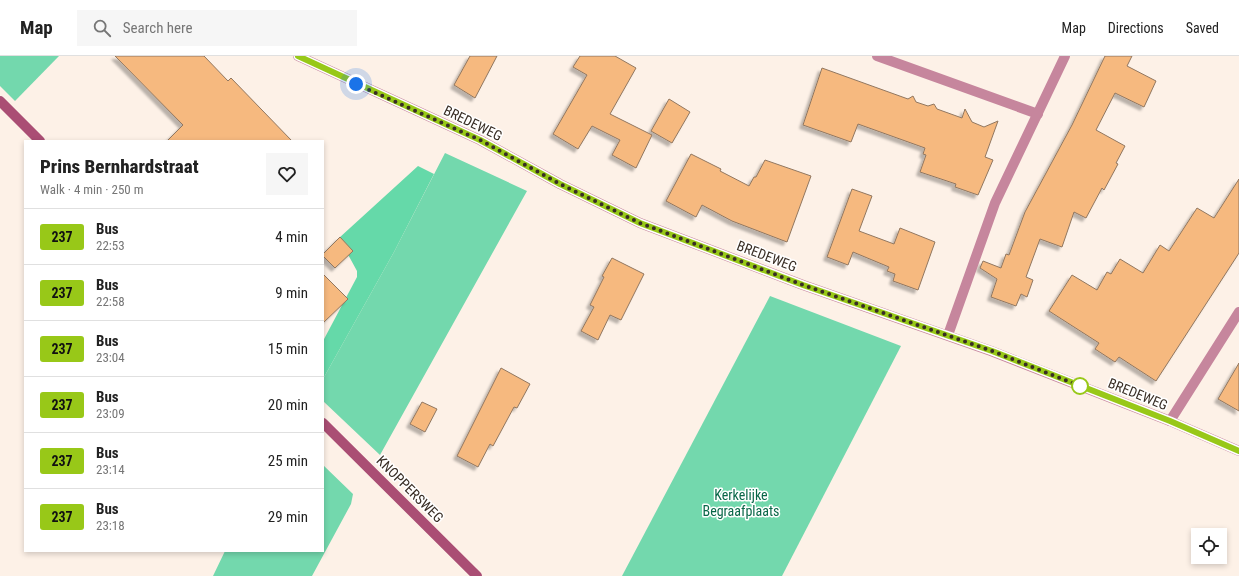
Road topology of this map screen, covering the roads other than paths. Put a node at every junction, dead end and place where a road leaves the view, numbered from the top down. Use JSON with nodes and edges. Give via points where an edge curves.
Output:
{"nodes":[{"id":1,"x":298,"y":56,"type":"edge"},
{"id":2,"x":877,"y":56,"type":"edge"},
{"id":3,"x":1065,"y":56,"type":"edge"},
{"id":4,"x":0,"y":101,"type":"edge"},
{"id":5,"x":1038,"y":114,"type":"junction"},
{"id":6,"x":39,"y":140,"type":"edge"},
{"id":7,"x":1239,"y":312,"type":"edge"},
{"id":8,"x":948,"y":335,"type":"junction"},
{"id":9,"x":1170,"y":421,"type":"junction"},
{"id":10,"x":324,"y":424,"type":"edge"},
{"id":11,"x":1239,"y":451,"type":"edge"},
{"id":12,"x":477,"y":576,"type":"edge"}],
"edges":[{"from":1,"to":8,"type":"street","name":"BREDEWEG","via":[[480,140],[560,184],[640,223],[803,285]]},
{"from":2,"to":5,"type":"street"},
{"from":3,"to":5,"type":"street"},
{"from":4,"to":6,"type":"main road"},
{"from":5,"to":8,"type":"street","via":[[995,203]]},
{"from":7,"to":9,"type":"street"},
{"from":8,"to":9,"type":"street","name":"BREDEWEG"},
{"from":9,"to":11,"type":"street","name":"BREDEWEG"},
{"from":10,"to":12,"type":"main road","name":"KNOPPERSWEG"}]}
